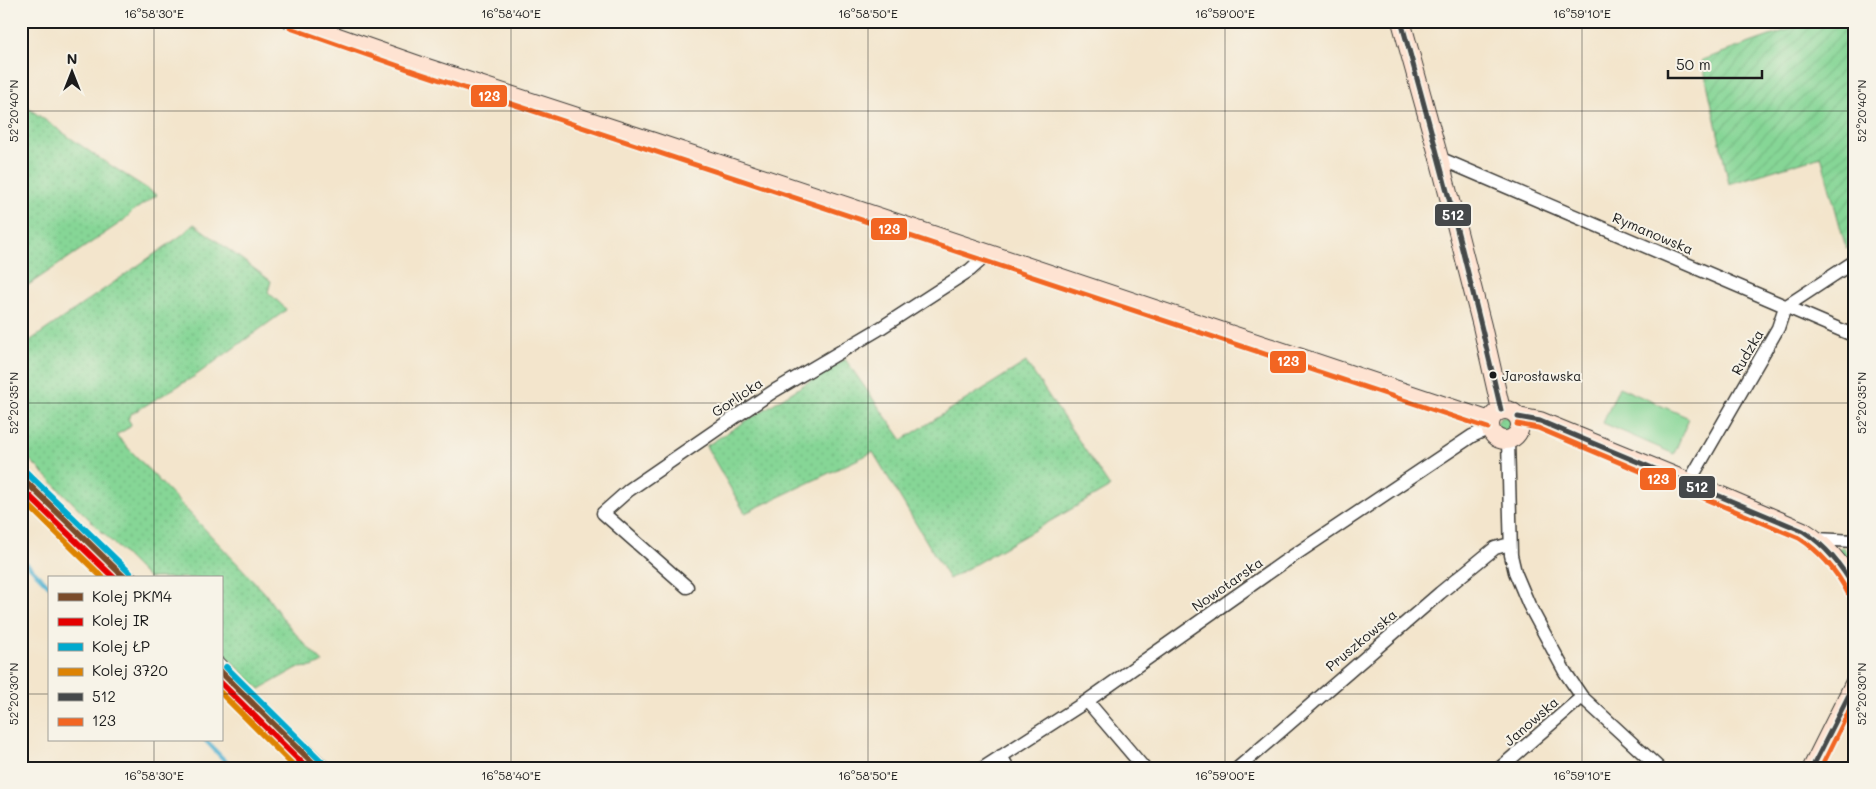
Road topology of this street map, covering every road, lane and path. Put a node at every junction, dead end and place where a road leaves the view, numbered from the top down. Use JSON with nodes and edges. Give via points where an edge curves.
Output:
{"nodes":[{"id":1,"x":292,"y":21,"type":"edge"},
{"id":2,"x":1402,"y":21,"type":"edge"},
{"id":3,"x":1439,"y":158,"type":"junction"},
{"id":4,"x":984,"y":252,"type":"junction"},
{"id":5,"x":1855,"y":261,"type":"edge"},
{"id":6,"x":1785,"y":307,"type":"junction"},
{"id":7,"x":1855,"y":336,"type":"edge"},
{"id":8,"x":1518,"y":417,"type":"junction"},
{"id":9,"x":1493,"y":420,"type":"junction"},
{"id":10,"x":1508,"y":440,"type":"junction"},
{"id":11,"x":1689,"y":482,"type":"junction"},
{"id":12,"x":1816,"y":539,"type":"junction"},
{"id":13,"x":1855,"y":541,"type":"edge"},
{"id":14,"x":1510,"y":544,"type":"junction"},
{"id":15,"x":687,"y":587,"type":"dead end"},
{"id":16,"x":1855,"y":589,"type":"edge"},
{"id":17,"x":1855,"y":682,"type":"edge"},
{"id":18,"x":1582,"y":697,"type":"junction"},
{"id":19,"x":1087,"y":701,"type":"junction"},
{"id":20,"x":1001,"y":756,"type":"junction"},
{"id":21,"x":1816,"y":764,"type":"edge"},
{"id":22,"x":983,"y":768,"type":"edge"},
{"id":23,"x":1008,"y":768,"type":"edge"},
{"id":24,"x":1144,"y":768,"type":"edge"},
{"id":25,"x":1238,"y":768,"type":"edge"},
{"id":26,"x":1500,"y":768,"type":"edge"},
{"id":27,"x":1659,"y":768,"type":"edge"}],
"edges":[{"from":1,"to":4,"type":"street"},
{"from":2,"to":3,"type":"street"},
{"from":3,"to":6,"type":"street","name":"Rymanowska"},
{"from":3,"to":9,"type":"street","via":[[1486,342]]},
{"from":4,"to":9,"type":"street"},
{"from":4,"to":15,"type":"street","name":"Gorlicka","via":[[970,270],[735,417],[629,490],[603,513]]},
{"from":5,"to":6,"type":"street"},
{"from":6,"to":7,"type":"street","name":"Rymanowska"},
{"from":6,"to":11,"type":"street","name":"Rudzka","via":[[1778,328]]},
{"from":8,"to":9,"type":"street","via":[[1510,411]]},
{"from":8,"to":10,"type":"street","via":[[1520,428]]},
{"from":8,"to":11,"type":"street","via":[[1540,422]]},
{"from":9,"to":10,"type":"street","via":[[1493,435]]},
{"from":9,"to":19,"type":"street","name":"Nowotarska"},
{"from":10,"to":14,"type":"street"},
{"from":11,"to":12,"type":"street"},
{"from":12,"to":13,"type":"street"},
{"from":12,"to":16,"type":"street","via":[[1831,553]]},
{"from":14,"to":18,"type":"street","via":[[1515,572],[1529,605]]},
{"from":14,"to":25,"type":"street","name":"Pruszkowska","via":[[1495,548],[1440,593]]},
{"from":17,"to":21,"type":"street"},
{"from":18,"to":26,"type":"street","name":"Janowska"},
{"from":18,"to":27,"type":"street"},
{"from":19,"to":20,"type":"street","name":"Nowotarska"},
{"from":19,"to":24,"type":"street"},
{"from":20,"to":22,"type":"street","name":"Nowotarska"},
{"from":20,"to":23,"type":"street"}]}
